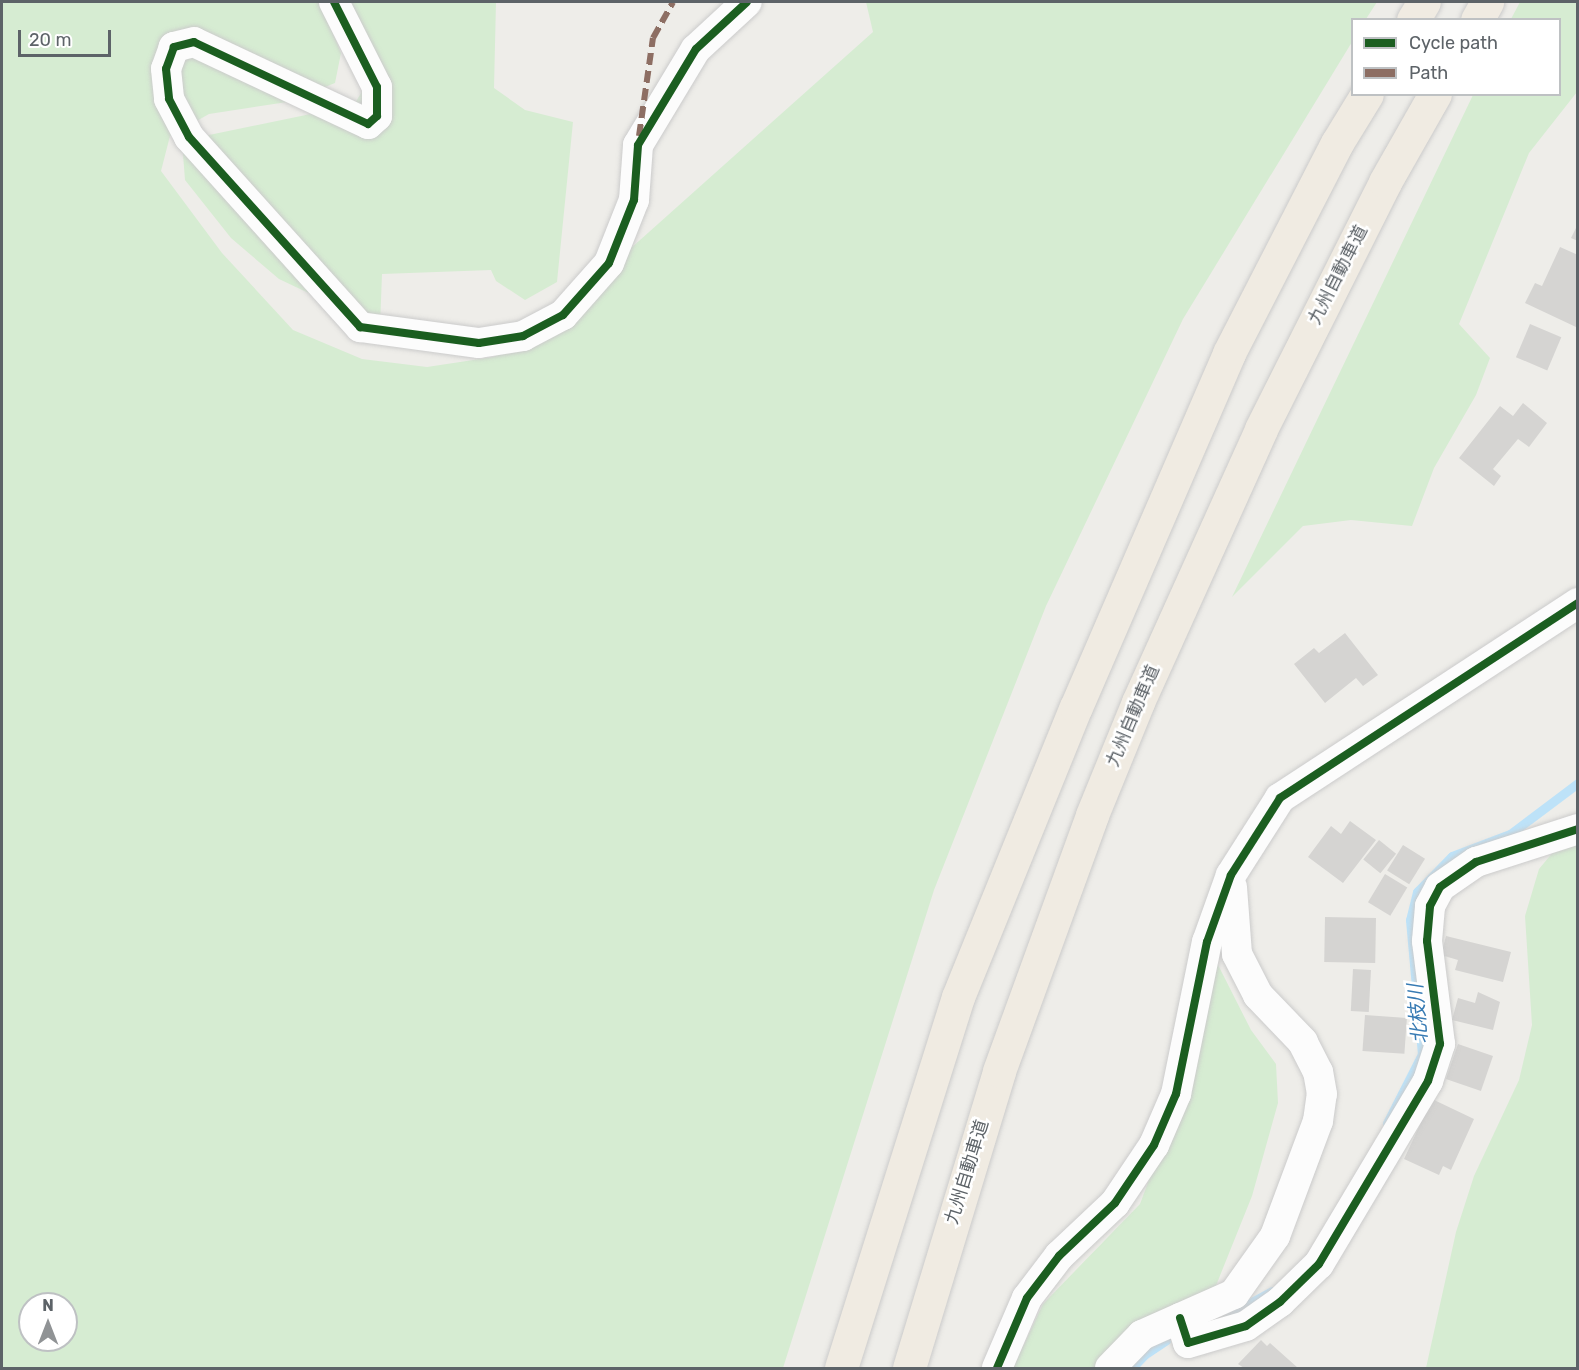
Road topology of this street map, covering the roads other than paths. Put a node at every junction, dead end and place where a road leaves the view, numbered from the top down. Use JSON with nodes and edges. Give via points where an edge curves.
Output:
{"nodes":[{"id":1,"x":334,"y":2,"type":"edge"},
{"id":2,"x":747,"y":2,"type":"edge"},
{"id":3,"x":1424,"y":2,"type":"edge"},
{"id":4,"x":1487,"y":2,"type":"edge"},
{"id":5,"x":1414,"y":18,"type":"edge"},
{"id":6,"x":1478,"y":18,"type":"edge"},
{"id":7,"x":1366,"y":96,"type":"edge"},
{"id":8,"x":1434,"y":96,"type":"edge"},
{"id":9,"x":1578,"y":603,"type":"edge"},
{"id":10,"x":1578,"y":828,"type":"edge"},
{"id":11,"x":1231,"y":875,"type":"junction"},
{"id":12,"x":1180,"y":1318,"type":"junction"},
{"id":13,"x":841,"y":1368,"type":"edge"},
{"id":14,"x":909,"y":1368,"type":"edge"},
{"id":15,"x":997,"y":1368,"type":"edge"},
{"id":16,"x":1110,"y":1368,"type":"edge"}],
"edges":[{"from":1,"to":2,"type":"street","via":[[377,87],[377,116],[368,124],[194,42],[174,47],[166,69],[169,99],[189,137],[360,327],[479,343],[523,336],[563,315],[609,263],[634,200],[638,145],[696,49]]},
{"from":3,"to":5,"type":"highway"},
{"from":4,"to":6,"type":"highway"},
{"from":7,"to":13,"type":"highway","via":[[1337,143],[1229,353],[1076,707],[958,997]]},
{"from":8,"to":14,"type":"highway","name":"九州自動車道","via":[[1385,182],[1266,418],[1138,702],[1092,814],[999,1071]]},
{"from":9,"to":11,"type":"street","via":[[1301,781],[1280,798]]},
{"from":10,"to":12,"type":"street","via":[[1476,862],[1440,888],[1430,906],[1427,941],[1440,1044],[1431,1072],[1319,1264],[1280,1302],[1246,1326],[1188,1343]]},
{"from":11,"to":12,"type":"street","via":[[1237,954],[1258,995],[1304,1042],[1318,1072],[1322,1094],[1318,1121],[1275,1236],[1234,1294]]},
{"from":11,"to":15,"type":"street","via":[[1207,942],[1176,1094],[1154,1145],[1115,1203],[1059,1256],[1027,1298]]},
{"from":12,"to":16,"type":"street","via":[[1142,1335]]}]}
